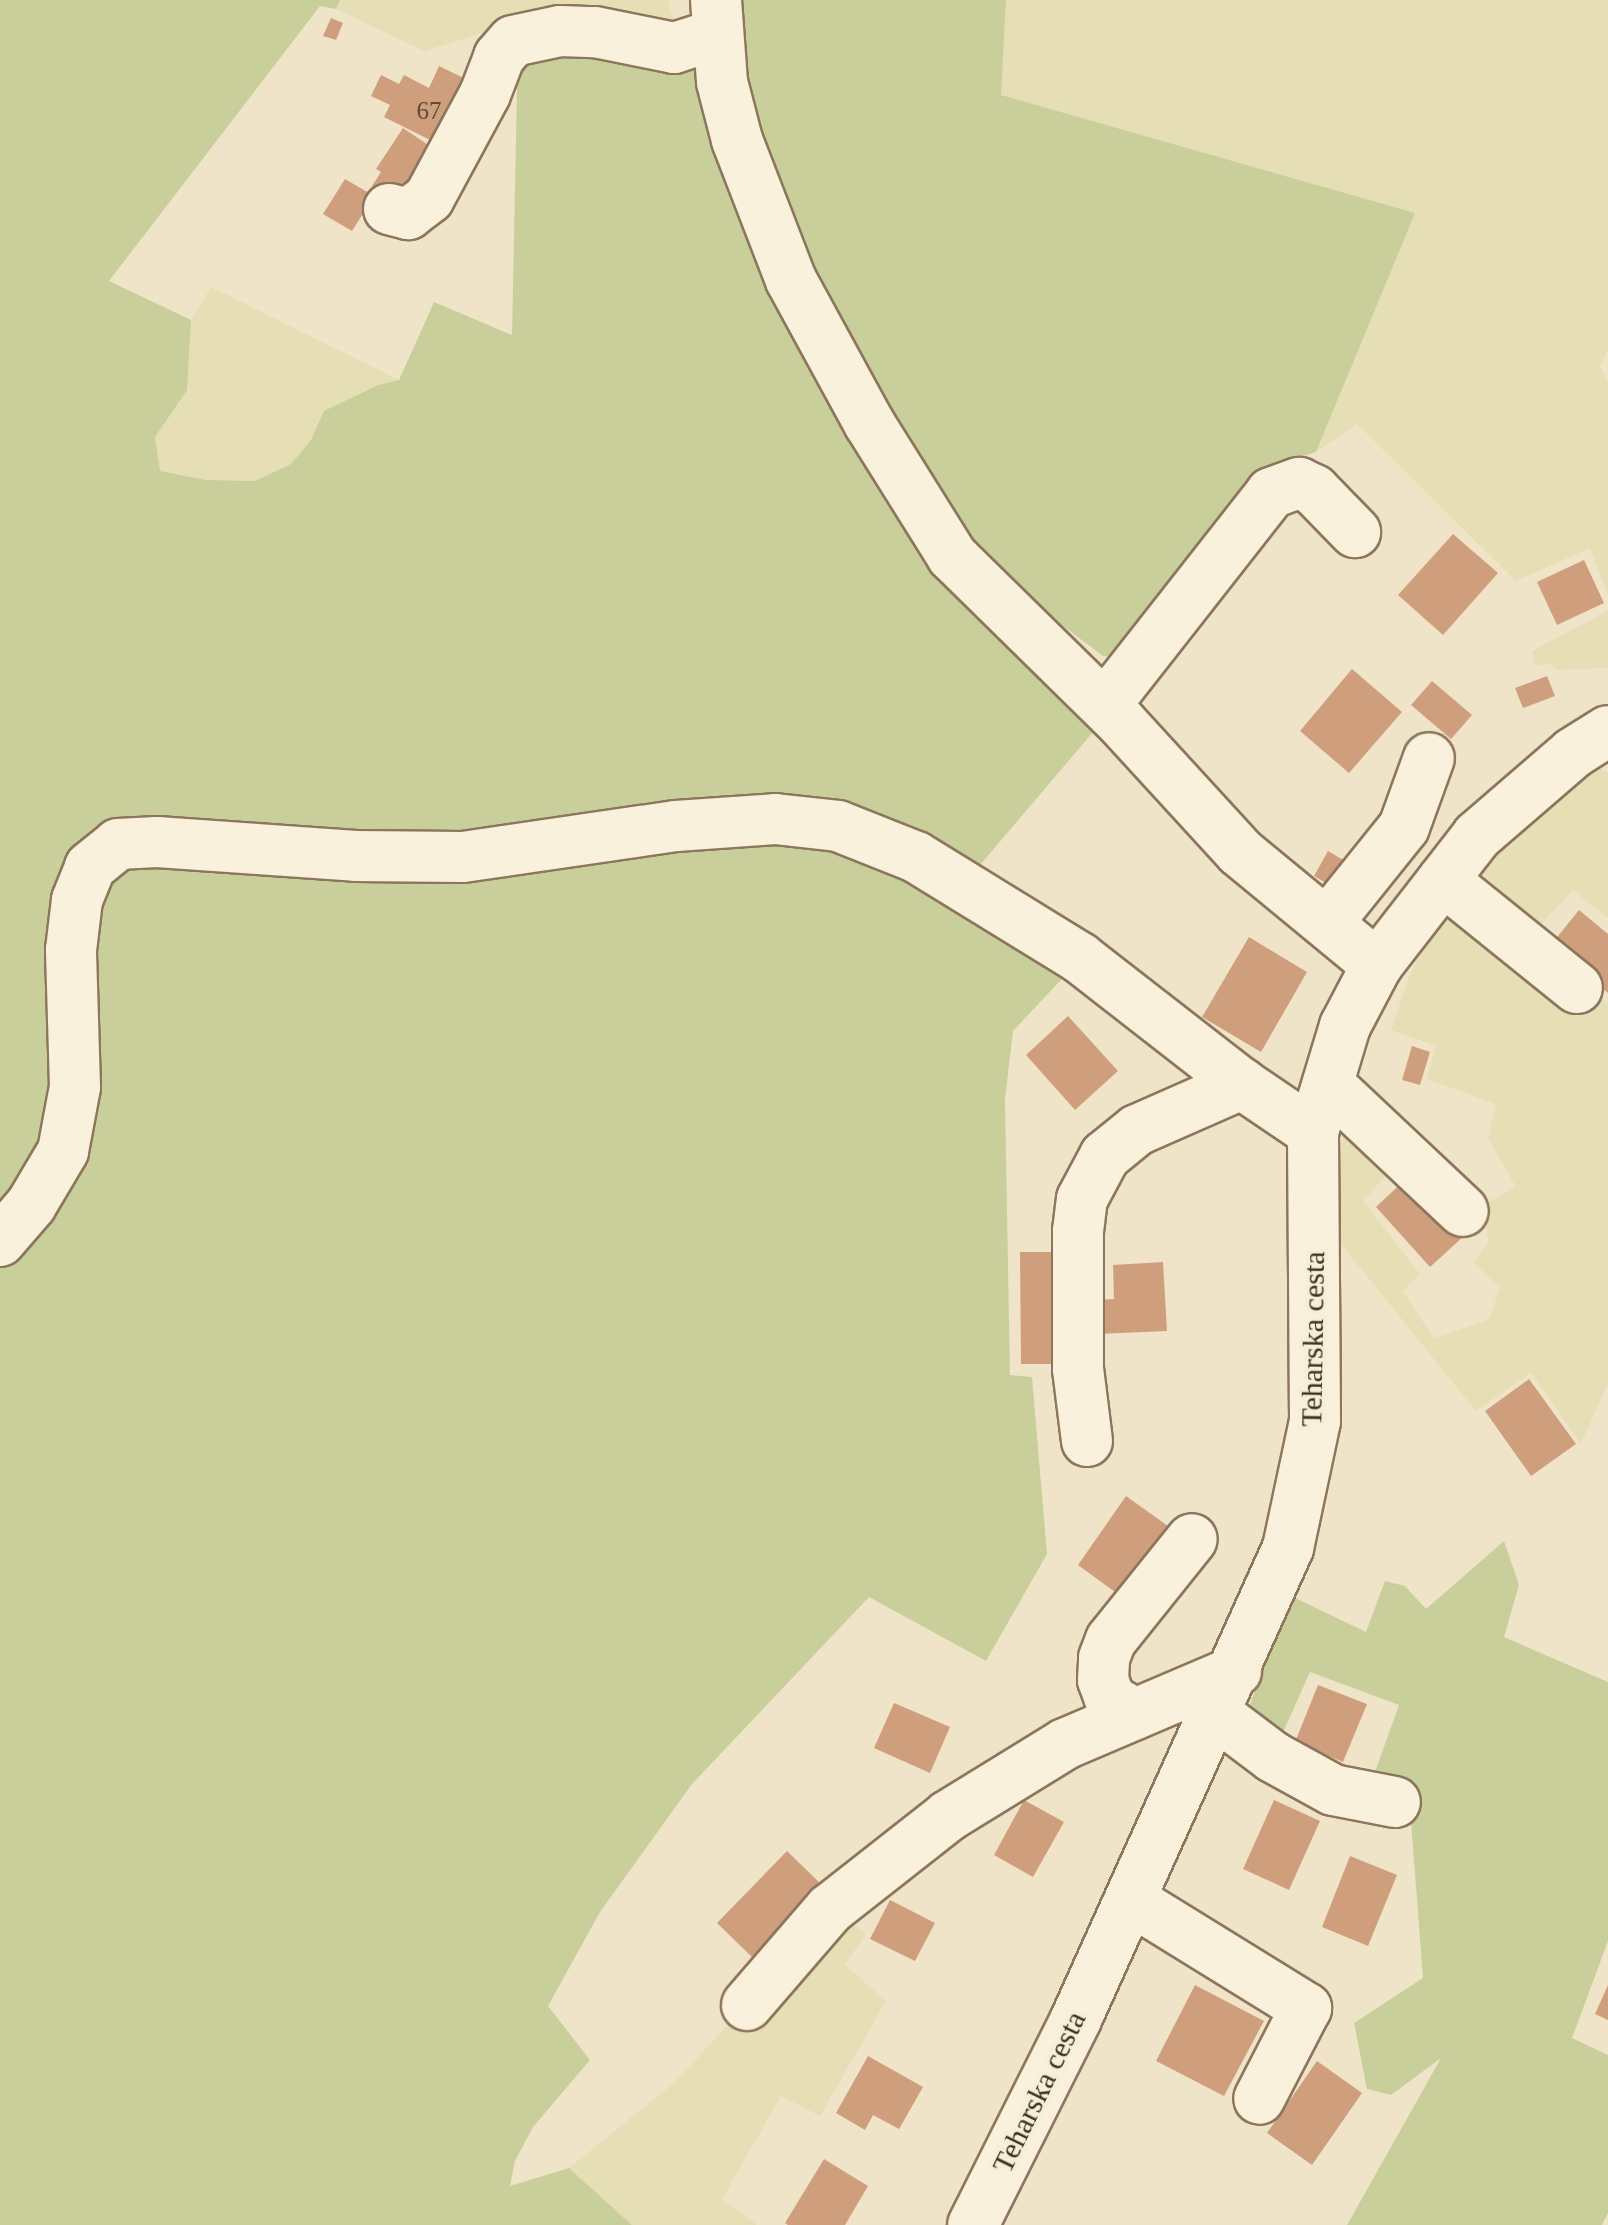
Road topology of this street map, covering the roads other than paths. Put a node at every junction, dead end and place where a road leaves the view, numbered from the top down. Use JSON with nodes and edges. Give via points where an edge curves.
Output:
{"nodes":[{"id":1,"x":682,"y":0,"type":"edge"},
{"id":2,"x":717,"y":17,"type":"edge"},
{"id":3,"x":389,"y":208,"type":"dead end"},
{"id":4,"x":1355,"y":532,"type":"dead end"},
{"id":5,"x":1105,"y":705,"type":"junction"},
{"id":6,"x":1608,"y":731,"type":"edge"},
{"id":7,"x":1429,"y":758,"type":"dead end"},
{"id":8,"x":1443,"y":880,"type":"junction"},
{"id":9,"x":1327,"y":924,"type":"junction"},
{"id":10,"x":1377,"y":965,"type":"junction"},
{"id":11,"x":1578,"y":988,"type":"dead end"},
{"id":12,"x":1242,"y":1084,"type":"junction"},
{"id":13,"x":1328,"y":1084,"type":"junction"},
{"id":14,"x":1313,"y":1132,"type":"junction"},
{"id":15,"x":1464,"y":1210,"type":"dead end"},
{"id":16,"x":0,"y":1241,"type":"edge"},
{"id":17,"x":1087,"y":1441,"type":"dead end"},
{"id":18,"x":1192,"y":1539,"type":"dead end"},
{"id":19,"x":1226,"y":1692,"type":"junction"},
{"id":20,"x":1135,"y":1714,"type":"junction"},
{"id":21,"x":1395,"y":1802,"type":"dead end"},
{"id":22,"x":1131,"y":1900,"type":"junction"},
{"id":23,"x":747,"y":2005,"type":"dead end"},
{"id":24,"x":1259,"y":2098,"type":"dead end"},
{"id":25,"x":973,"y":2225,"type":"edge"}],
"edges":[{"from":1,"to":2,"type":"street","via":[[697,24]]},
{"from":2,"to":3,"type":"street","via":[[674,48],[594,32],[513,41],[430,198],[408,214]]},
{"from":2,"to":5,"type":"street","via":[[736,140],[791,280],[869,423],[952,556]]},
{"from":4,"to":5,"type":"street","via":[[1299,483],[1271,493]]},
{"from":5,"to":9,"type":"street","via":[[1240,852]]},
{"from":6,"to":8,"type":"street","name":"Teharska cesta","via":[[1477,836]]},
{"from":7,"to":9,"type":"street","via":[[1404,827]]},
{"from":8,"to":10,"type":"street","name":"Teharska cesta"},
{"from":8,"to":11,"type":"street"},
{"from":9,"to":10,"type":"street"},
{"from":10,"to":13,"type":"street","name":"Teharska cesta","via":[[1345,1026]]},
{"from":12,"to":14,"type":"street"},
{"from":12,"to":16,"type":"street","via":[[1080,958],[916,857],[838,826],[775,819],[676,826],[464,857],[118,844],[90,867],[77,900],[74,1087],[63,1152],[32,1205]]},
{"from":12,"to":17,"type":"street","via":[[1138,1130],[1105,1156],[1082,1199],[1078,1369]]},
{"from":13,"to":14,"type":"street","name":"Teharska cesta"},
{"from":13,"to":15,"type":"street"},
{"from":14,"to":19,"type":"street","name":"Teharska cesta","via":[[1315,1420],[1288,1548]]},
{"from":18,"to":20,"type":"street","via":[[1111,1640],[1104,1658],[1110,1698]]},
{"from":19,"to":20,"type":"street"},
{"from":19,"to":21,"type":"street","via":[[1273,1757],[1333,1790]]},
{"from":19,"to":22,"type":"street","name":"Teharska cesta"},
{"from":20,"to":23,"type":"street","via":[[1064,1744],[948,1816],[830,1909]]},
{"from":22,"to":24,"type":"street","via":[[1306,2008]]},
{"from":22,"to":25,"type":"street","name":"Teharska cesta"}]}
